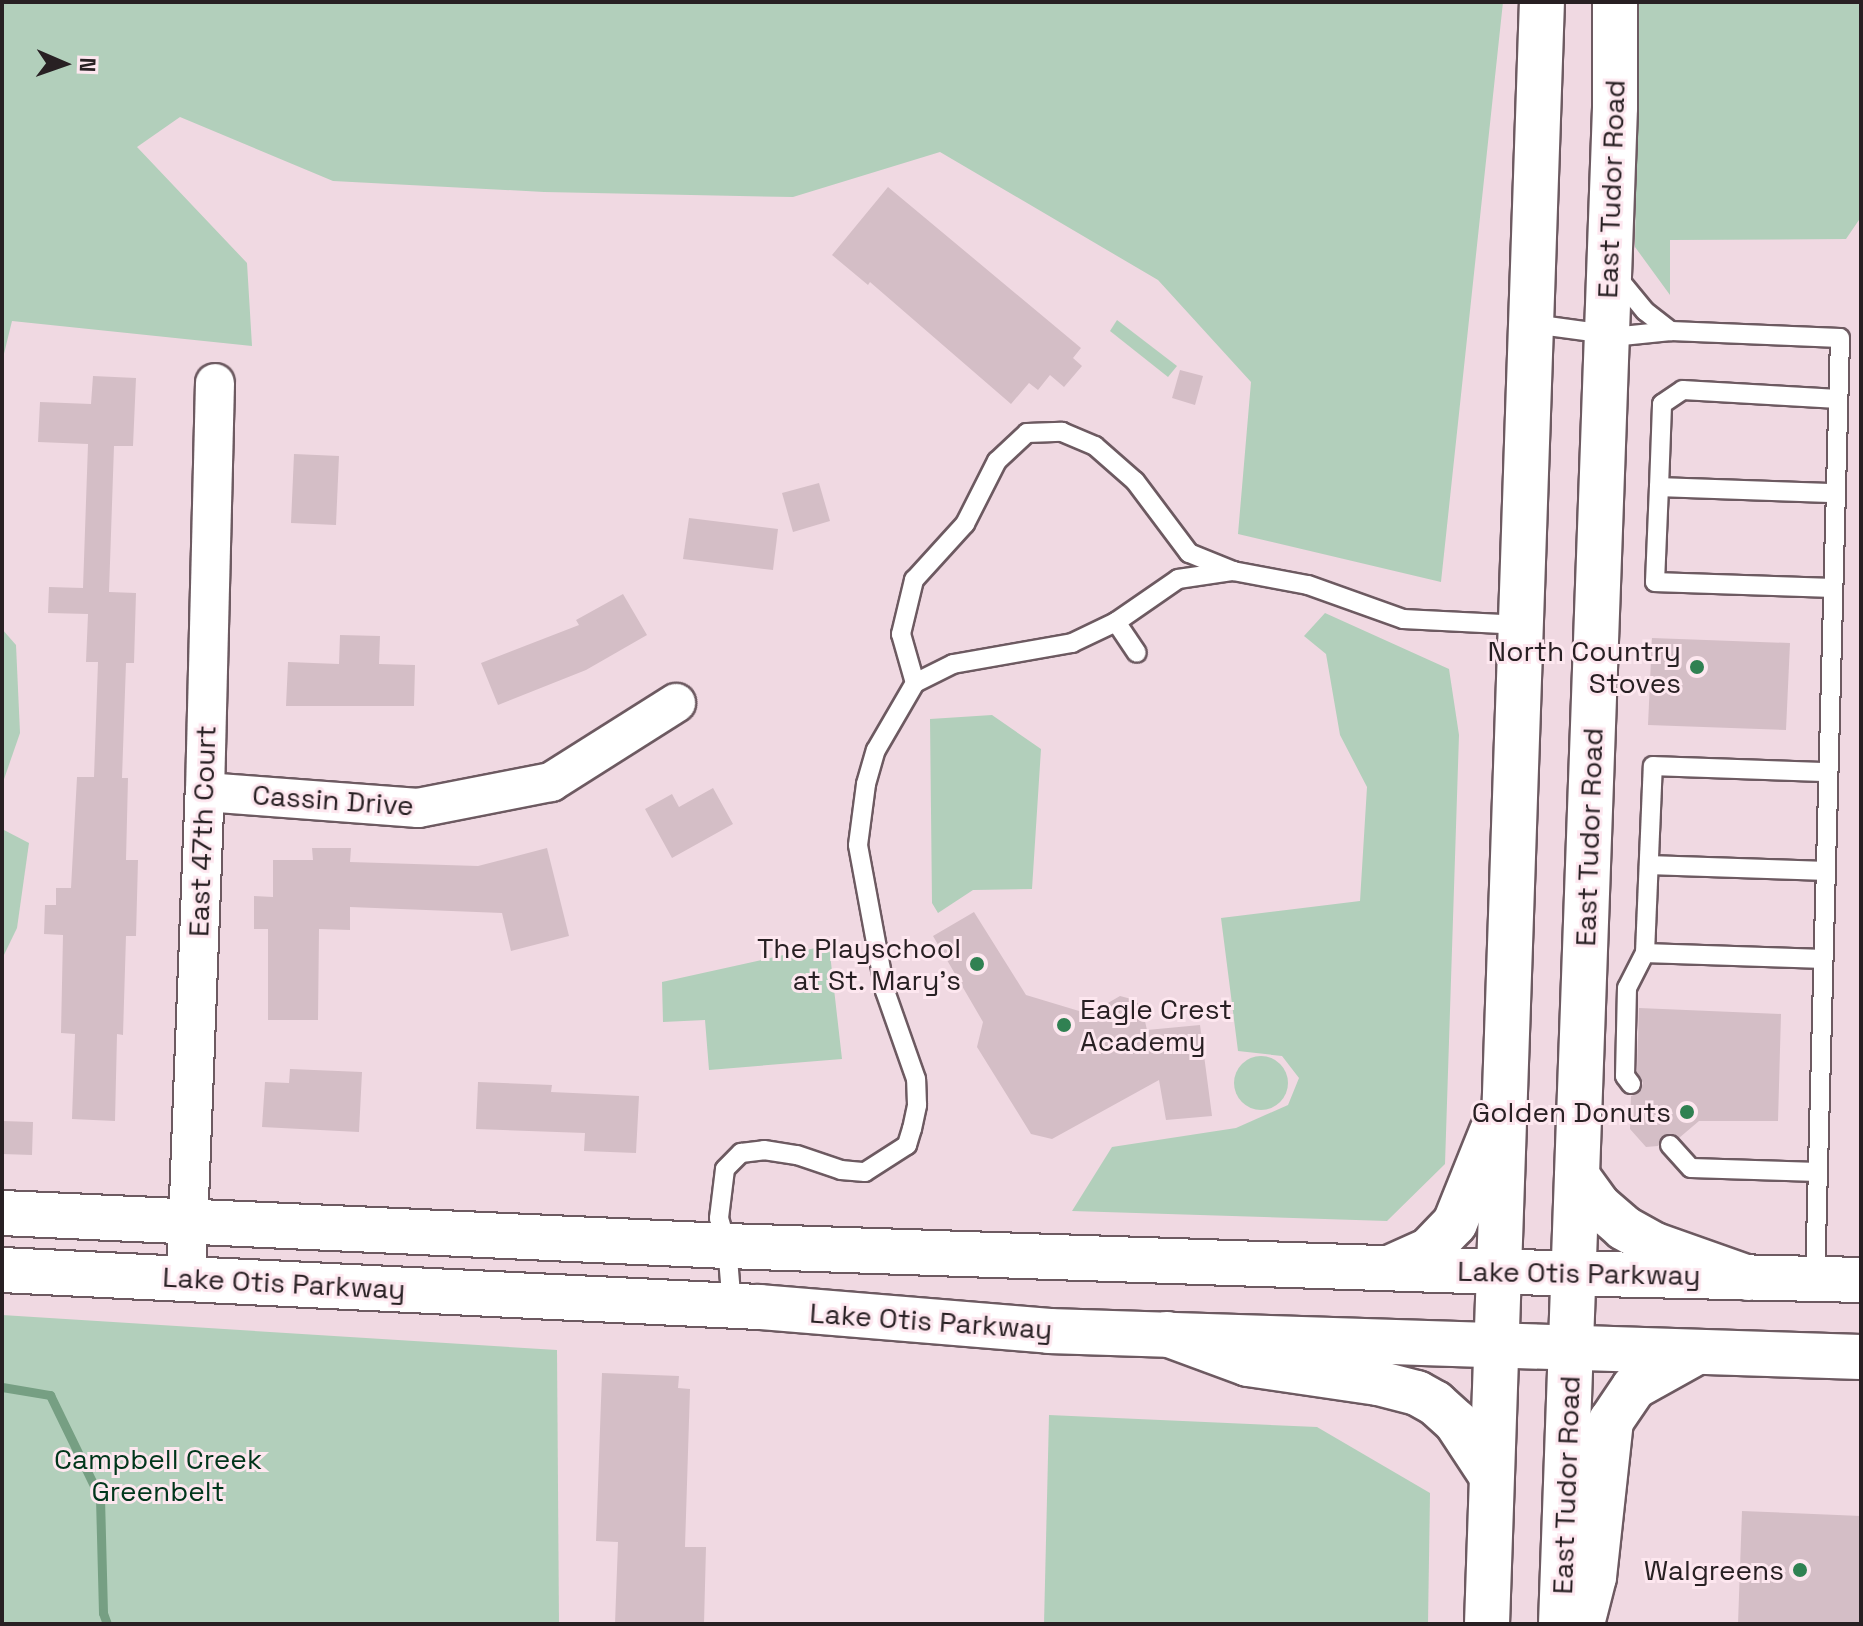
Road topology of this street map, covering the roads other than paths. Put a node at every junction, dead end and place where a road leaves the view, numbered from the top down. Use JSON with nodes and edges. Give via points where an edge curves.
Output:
{"nodes":[{"id":1,"x":1542,"y":2,"type":"edge"},
{"id":2,"x":1615,"y":2,"type":"edge"},
{"id":3,"x":1609,"y":266,"type":"junction"},
{"id":4,"x":1533,"y":324,"type":"junction"},
{"id":5,"x":1671,"y":331,"type":"junction"},
{"id":6,"x":1606,"y":334,"type":"junction"},
{"id":7,"x":215,"y":383,"type":"dead end"},
{"id":8,"x":1838,"y":399,"type":"junction"},
{"id":9,"x":1659,"y":487,"type":"junction"},
{"id":10,"x":1835,"y":493,"type":"junction"},
{"id":11,"x":1233,"y":571,"type":"junction"},
{"id":12,"x":1832,"y":588,"type":"junction"},
{"id":13,"x":1116,"y":622,"type":"junction"},
{"id":14,"x":1522,"y":625,"type":"junction"},
{"id":15,"x":1137,"y":653,"type":"dead end"},
{"id":16,"x":915,"y":683,"type":"junction"},
{"id":17,"x":676,"y":703,"type":"dead end"},
{"id":18,"x":1828,"y":772,"type":"junction"},
{"id":19,"x":205,"y":792,"type":"junction"},
{"id":20,"x":1649,"y":865,"type":"junction"},
{"id":21,"x":1826,"y":871,"type":"junction"},
{"id":22,"x":1645,"y":953,"type":"junction"},
{"id":23,"x":1823,"y":959,"type":"junction"},
{"id":24,"x":1631,"y":1084,"type":"dead end"},
{"id":25,"x":1507,"y":1087,"type":"junction"},
{"id":26,"x":1670,"y":1145,"type":"dead end"},
{"id":27,"x":1818,"y":1172,"type":"junction"},
{"id":28,"x":1577,"y":1176,"type":"junction"},
{"id":29,"x":2,"y":1213,"type":"edge"},
{"id":30,"x":189,"y":1220,"type":"junction"},
{"id":31,"x":727,"y":1246,"type":"junction"},
{"id":32,"x":1389,"y":1268,"type":"junction"},
{"id":33,"x":2,"y":1270,"type":"edge"},
{"id":34,"x":1499,"y":1271,"type":"junction"},
{"id":35,"x":1574,"y":1273,"type":"junction"},
{"id":36,"x":186,"y":1278,"type":"junction"},
{"id":37,"x":1748,"y":1278,"type":"junction"},
{"id":38,"x":1815,"y":1279,"type":"junction"},
{"id":39,"x":1861,"y":1280,"type":"edge"},
{"id":40,"x":732,"y":1306,"type":"junction"},
{"id":41,"x":1167,"y":1334,"type":"junction"},
{"id":42,"x":1497,"y":1346,"type":"junction"},
{"id":43,"x":1571,"y":1347,"type":"junction"},
{"id":44,"x":1697,"y":1352,"type":"junction"},
{"id":45,"x":1861,"y":1357,"type":"edge"},
{"id":46,"x":1491,"y":1475,"type":"junction"},
{"id":47,"x":1487,"y":1624,"type":"edge"},
{"id":48,"x":1561,"y":1624,"type":"edge"},
{"id":49,"x":1582,"y":1624,"type":"edge"}],
"edges":[{"from":1,"to":4,"type":"main road"},
{"from":2,"to":3,"type":"main road","name":"East Tudor Road"},
{"from":3,"to":5,"type":"lane","via":[[1645,311]]},
{"from":3,"to":6,"type":"main road","name":"East Tudor Road"},
{"from":4,"to":6,"type":"lane"},
{"from":4,"to":14,"type":"main road"},
{"from":5,"to":6,"type":"lane"},
{"from":5,"to":8,"type":"lane","via":[[1840,338]]},
{"from":6,"to":28,"type":"main road","name":"East Tudor Road"},
{"from":7,"to":19,"type":"street","name":"East 47th Court"},
{"from":8,"to":9,"type":"lane","via":[[1683,390],[1662,404]]},
{"from":8,"to":10,"type":"lane"},
{"from":9,"to":10,"type":"lane"},
{"from":9,"to":12,"type":"lane","via":[[1655,582]]},
{"from":10,"to":12,"type":"lane"},
{"from":11,"to":13,"type":"lane","via":[[1178,579]]},
{"from":11,"to":14,"type":"lane","via":[[1308,585],[1403,619]]},
{"from":11,"to":16,"type":"lane","via":[[1189,553],[1135,481],[1095,446],[1062,432],[1027,433],[997,461],[965,524],[914,580],[901,634]]},
{"from":12,"to":18,"type":"lane"},
{"from":13,"to":15,"type":"lane"},
{"from":13,"to":16,"type":"lane","via":[[1072,643],[953,664]]},
{"from":14,"to":25,"type":"main road"},
{"from":16,"to":31,"type":"lane","via":[[876,750],[858,845],[885,991],[916,1079],[917,1105],[907,1145],[865,1172],[786,1153],[741,1153],[725,1169],[721,1194],[719,1218]]},
{"from":17,"to":19,"type":"street","name":"Cassin Drive","via":[[551,782],[418,808]]},
{"from":18,"to":20,"type":"lane","via":[[1653,766]]},
{"from":18,"to":21,"type":"lane"},
{"from":19,"to":30,"type":"street","name":"East 47th Court"},
{"from":20,"to":21,"type":"lane"},
{"from":20,"to":22,"type":"lane"},
{"from":21,"to":23,"type":"lane"},
{"from":22,"to":23,"type":"lane"},
{"from":22,"to":24,"type":"lane","via":[[1627,988],[1625,1076]]},
{"from":23,"to":27,"type":"lane"},
{"from":25,"to":32,"type":"main road","via":[[1455,1223],[1429,1250]]},
{"from":25,"to":34,"type":"main road"},
{"from":26,"to":27,"type":"lane","via":[[1691,1168]]},
{"from":27,"to":38,"type":"lane"},
{"from":28,"to":35,"type":"main road","name":"East Tudor Road"},
{"from":28,"to":37,"type":"main road","via":[[1624,1228],[1655,1245]]},
{"from":29,"to":30,"type":"main road","name":"Lake Otis Parkway"},
{"from":30,"to":31,"type":"main road","name":"Lake Otis Parkway"},
{"from":30,"to":36,"type":"street","name":"East 47th Court"},
{"from":31,"to":32,"type":"main road","name":"Lake Otis Parkway"},
{"from":31,"to":40,"type":"lane"},
{"from":32,"to":34,"type":"main road","name":"Lake Otis Parkway"},
{"from":33,"to":36,"type":"main road","name":"Lake Otis Parkway"},
{"from":34,"to":35,"type":"main road","name":"Lake Otis Parkway"},
{"from":34,"to":42,"type":"main road"},
{"from":35,"to":37,"type":"main road","name":"Lake Otis Parkway"},
{"from":35,"to":43,"type":"main road","name":"East Tudor Road"},
{"from":36,"to":40,"type":"main road","name":"Lake Otis Parkway"},
{"from":37,"to":38,"type":"main road","name":"Lake Otis Parkway"},
{"from":38,"to":39,"type":"main road","name":"Lake Otis Parkway"},
{"from":40,"to":41,"type":"main road","name":"Lake Otis Parkway","via":[[990,1327]]},
{"from":41,"to":42,"type":"main road","name":"Lake Otis Parkway"},
{"from":41,"to":46,"type":"main road","via":[[1248,1364],[1417,1393],[1456,1422]]},
{"from":42,"to":43,"type":"main road","name":"Lake Otis Parkway"},
{"from":42,"to":46,"type":"main road"},
{"from":43,"to":44,"type":"main road","name":"Lake Otis Parkway"},
{"from":43,"to":48,"type":"main road","name":"East Tudor Road"},
{"from":44,"to":45,"type":"main road","name":"Lake Otis Parkway"},
{"from":44,"to":49,"type":"main road","via":[[1634,1387],[1611,1421],[1594,1577]]},
{"from":46,"to":47,"type":"main road"}]}
